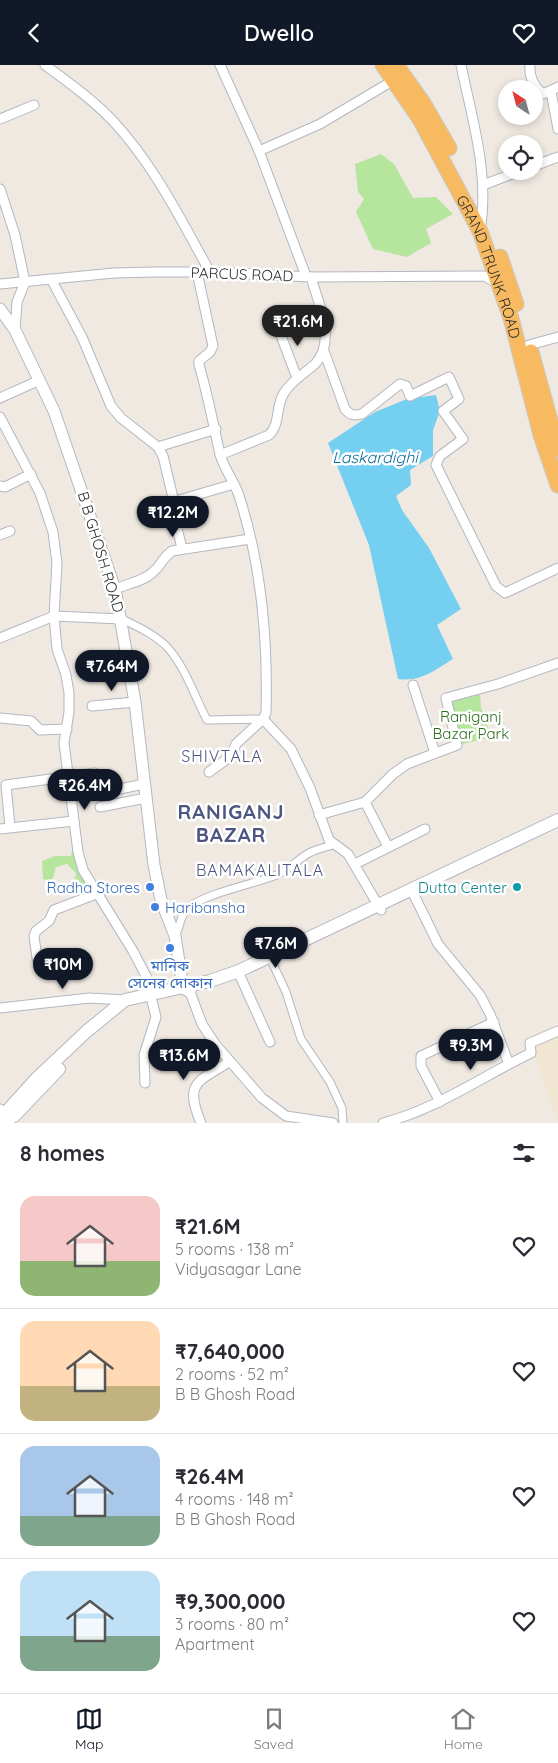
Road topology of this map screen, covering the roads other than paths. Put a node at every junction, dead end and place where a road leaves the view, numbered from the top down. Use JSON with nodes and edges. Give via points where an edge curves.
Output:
{"nodes":[{"id":1,"x":45,"y":65,"type":"edge"},
{"id":2,"x":220,"y":65,"type":"edge"},
{"id":3,"x":383,"y":65,"type":"edge"},
{"id":4,"x":396,"y":65,"type":"edge"},
{"id":5,"x":461,"y":65,"type":"edge"},
{"id":6,"x":530,"y":65,"type":"edge"},
{"id":7,"x":394,"y":80,"type":"junction"},
{"id":8,"x":555,"y":90,"type":"edge"},
{"id":9,"x":34,"y":105,"type":"dead end"},
{"id":10,"x":0,"y":119,"type":"edge"},
{"id":11,"x":558,"y":129,"type":"edge"},
{"id":12,"x":259,"y":151,"type":"junction"},
{"id":13,"x":558,"y":157,"type":"edge"},
{"id":14,"x":543,"y":163,"type":"edge"},
{"id":15,"x":498,"y":179,"type":"edge"},
{"id":16,"x":483,"y":185,"type":"junction"},
{"id":17,"x":0,"y":189,"type":"edge"},
{"id":18,"x":483,"y":215,"type":"junction"},
{"id":19,"x":480,"y":231,"type":"junction"},
{"id":20,"x":493,"y":269,"type":"junction"},
{"id":21,"x":210,"y":271,"type":"junction"},
{"id":22,"x":197,"y":272,"type":"junction"},
{"id":23,"x":309,"y":276,"type":"junction"},
{"id":24,"x":51,"y":279,"type":"junction"},
{"id":25,"x":26,"y":282,"type":"junction"},
{"id":26,"x":503,"y":283,"type":"junction"},
{"id":27,"x":0,"y":284,"type":"edge"},
{"id":28,"x":0,"y":309,"type":"edge"},
{"id":29,"x":277,"y":325,"type":"dead end"},
{"id":30,"x":15,"y":330,"type":"junction"},
{"id":31,"x":558,"y":337,"type":"edge"},
{"id":32,"x":529,"y":345,"type":"junction"},
{"id":33,"x":324,"y":351,"type":"junction"},
{"id":34,"x":297,"y":378,"type":"junction"},
{"id":35,"x":40,"y":380,"type":"junction"},
{"id":36,"x":0,"y":398,"type":"edge"},
{"id":37,"x":0,"y":417,"type":"edge"},
{"id":38,"x":216,"y":429,"type":"junction"},
{"id":39,"x":158,"y":447,"type":"junction"},
{"id":40,"x":558,"y":449,"type":"edge"},
{"id":41,"x":220,"y":455,"type":"junction"},
{"id":42,"x":31,"y":474,"type":"junction"},
{"id":43,"x":234,"y":484,"type":"junction"},
{"id":44,"x":558,"y":485,"type":"edge"},
{"id":45,"x":0,"y":486,"type":"edge"},
{"id":46,"x":174,"y":502,"type":"junction"},
{"id":47,"x":10,"y":531,"type":"dead end"},
{"id":48,"x":0,"y":535,"type":"edge"},
{"id":49,"x":250,"y":539,"type":"junction"},
{"id":50,"x":182,"y":548,"type":"junction"},
{"id":51,"x":558,"y":568,"type":"edge"},
{"id":52,"x":115,"y":589,"type":"junction"},
{"id":53,"x":54,"y":616,"type":"junction"},
{"id":54,"x":122,"y":619,"type":"junction"},
{"id":55,"x":0,"y":638,"type":"edge"},
{"id":56,"x":558,"y":663,"type":"edge"},
{"id":57,"x":412,"y":685,"type":"dead end"},
{"id":58,"x":135,"y":702,"type":"junction"},
{"id":59,"x":92,"y":706,"type":"dead end"},
{"id":60,"x":0,"y":718,"type":"edge"},
{"id":61,"x":263,"y":719,"type":"junction"},
{"id":62,"x":67,"y":729,"type":"junction"},
{"id":63,"x":435,"y":753,"type":"junction"},
{"id":64,"x":209,"y":772,"type":"dead end"},
{"id":65,"x":68,"y":778,"type":"junction"},
{"id":66,"x":144,"y":783,"type":"junction"},
{"id":67,"x":146,"y":797,"type":"junction"},
{"id":68,"x":365,"y":802,"type":"junction"},
{"id":69,"x":100,"y":807,"type":"dead end"},
{"id":70,"x":319,"y":815,"type":"junction"},
{"id":71,"x":558,"y":820,"type":"edge"},
{"id":72,"x":74,"y":821,"type":"junction"},
{"id":73,"x":10,"y":827,"type":"junction"},
{"id":74,"x":558,"y":828,"type":"edge"},
{"id":75,"x":0,"y":829,"type":"edge"},
{"id":76,"x":425,"y":829,"type":"dead end"},
{"id":77,"x":335,"y":844,"type":"junction"},
{"id":78,"x":388,"y":847,"type":"junction"},
{"id":79,"x":355,"y":864,"type":"junction"},
{"id":80,"x":96,"y":894,"type":"junction"},
{"id":81,"x":414,"y":895,"type":"junction"},
{"id":82,"x":379,"y":908,"type":"junction"},
{"id":83,"x":175,"y":936,"type":"junction"},
{"id":84,"x":36,"y":958,"type":"dead end"},
{"id":85,"x":272,"y":962,"type":"junction"},
{"id":86,"x":240,"y":976,"type":"junction"},
{"id":87,"x":186,"y":990,"type":"junction"},
{"id":88,"x":151,"y":997,"type":"junction"},
{"id":89,"x":126,"y":1000,"type":"junction"},
{"id":90,"x":0,"y":1008,"type":"edge"},
{"id":91,"x":494,"y":1022,"type":"junction"},
{"id":92,"x":558,"y":1031,"type":"edge"},
{"id":93,"x":270,"y":1042,"type":"dead end"},
{"id":94,"x":229,"y":1062,"type":"junction"},
{"id":95,"x":509,"y":1064,"type":"junction"},
{"id":96,"x":145,"y":1083,"type":"dead end"},
{"id":97,"x":440,"y":1102,"type":"junction"},
{"id":98,"x":5,"y":1118,"type":"edge"},
{"id":99,"x":288,"y":1119,"type":"edge"},
{"id":100,"x":200,"y":1123,"type":"edge"},
{"id":101,"x":333,"y":1123,"type":"edge"},
{"id":102,"x":343,"y":1123,"type":"edge"},
{"id":103,"x":383,"y":1123,"type":"edge"}],
"edges":[{"from":1,"to":21,"type":"street","via":[[112,120],[135,147]]},
{"from":2,"to":12,"type":"street"},
{"from":3,"to":7,"type":"highway","name":"GRAND TRUNK ROAD"},
{"from":4,"to":18,"type":"highway","name":"GRAND TRUNK ROAD","via":[[434,120]]},
{"from":5,"to":16,"type":"street"},
{"from":6,"to":8,"type":"street","via":[[536,89],[543,94]]},
{"from":7,"to":12,"type":"street","via":[[320,124]]},
{"from":7,"to":19,"type":"highway","name":"GRAND TRUNK ROAD","via":[[432,139]]},
{"from":8,"to":11,"type":"street"},
{"from":9,"to":10,"type":"street"},
{"from":12,"to":23,"type":"street"},
{"from":13,"to":14,"type":"street"},
{"from":15,"to":16,"type":"street"},
{"from":16,"to":18,"type":"street"},
{"from":17,"to":25,"type":"street"},
{"from":18,"to":19,"type":"street"},
{"from":18,"to":20,"type":"highway","name":"GRAND TRUNK ROAD"},
{"from":19,"to":20,"type":"highway","name":"GRAND TRUNK ROAD"},
{"from":20,"to":23,"type":"street","name":"PARCUS ROAD"},
{"from":20,"to":26,"type":"highway","name":"GRAND TRUNK ROAD"},
{"from":21,"to":22,"type":"street","name":"PARCUS ROAD"},
{"from":21,"to":23,"type":"street","name":"PARCUS ROAD"},
{"from":22,"to":24,"type":"street","name":"PARCUS ROAD","via":[[114,273]]},
{"from":22,"to":38,"type":"street","via":[[213,346],[199,365]]},
{"from":23,"to":33,"type":"street","via":[[325,328]]},
{"from":24,"to":25,"type":"street","name":"PARCUS ROAD"},
{"from":24,"to":39,"type":"street","via":[[82,337],[111,406]]},
{"from":25,"to":27,"type":"street","name":"PARCUS ROAD"},
{"from":25,"to":30,"type":"street","via":[[17,302]]},
{"from":26,"to":32,"type":"highway","name":"GRAND TRUNK ROAD"},
{"from":26,"to":44,"type":"highway","name":"GRAND TRUNK ROAD","via":[[541,435]]},
{"from":28,"to":30,"type":"street","name":"B B GHOSH ROAD"},
{"from":29,"to":34,"type":"street"},
{"from":30,"to":35,"type":"street","name":"B B GHOSH ROAD"},
{"from":31,"to":32,"type":"street"},
{"from":32,"to":40,"type":"highway","name":"GRAND TRUNK ROAD"},
{"from":33,"to":34,"type":"street"},
{"from":33,"to":51,"type":"street","via":[[350,415],[362,414],[400,384],[406,386],[410,396],[449,377],[460,399],[443,411],[463,439],[440,455],[436,465],[496,586],[505,593]]},
{"from":34,"to":41,"type":"street","via":[[283,394],[269,435]]},
{"from":35,"to":36,"type":"street"},
{"from":35,"to":52,"type":"street","name":"B B GHOSH ROAD"},
{"from":37,"to":42,"type":"street"},
{"from":38,"to":39,"type":"street"},
{"from":38,"to":41,"type":"street"},
{"from":39,"to":46,"type":"street","via":[[167,465]]},
{"from":41,"to":43,"type":"street"},
{"from":42,"to":45,"type":"street","via":[[5,487]]},
{"from":42,"to":53,"type":"street","via":[[53,532],[57,563]]},
{"from":43,"to":46,"type":"street"},
{"from":43,"to":49,"type":"street"},
{"from":46,"to":50,"type":"street","via":[[170,510]]},
{"from":47,"to":48,"type":"street"},
{"from":49,"to":50,"type":"street"},
{"from":49,"to":61,"type":"street","via":[[264,602],[267,675]]},
{"from":50,"to":52,"type":"street","via":[[162,558],[149,575]]},
{"from":52,"to":54,"type":"street","name":"B B GHOSH ROAD"},
{"from":53,"to":54,"type":"street"},
{"from":53,"to":55,"type":"street"},
{"from":53,"to":62,"type":"street","via":[[57,649],[69,693]]},
{"from":54,"to":58,"type":"street","name":"B B GHOSH ROAD"},
{"from":54,"to":61,"type":"street","via":[[167,647],[207,720]]},
{"from":56,"to":63,"type":"street","via":[[446,698],[457,745]]},
{"from":57,"to":63,"type":"street"},
{"from":58,"to":59,"type":"street"},
{"from":58,"to":66,"type":"street","name":"B B GHOSH ROAD"},
{"from":60,"to":62,"type":"street","via":[[31,721],[40,730]]},
{"from":61,"to":64,"type":"street","via":[[236,744],[231,756]]},
{"from":61,"to":70,"type":"street","via":[[291,749],[310,787]]},
{"from":62,"to":65,"type":"street","via":[[64,743]]},
{"from":63,"to":68,"type":"street","via":[[392,774]]},
{"from":65,"to":66,"type":"street","via":[[95,773],[100,793]]},
{"from":65,"to":72,"type":"street"},
{"from":65,"to":73,"type":"street","via":[[6,785]]},
{"from":66,"to":67,"type":"street","name":"B B GHOSH ROAD"},
{"from":67,"to":69,"type":"street"},
{"from":67,"to":83,"type":"street","name":"B B GHOSH ROAD","via":[[161,900]]},
{"from":68,"to":70,"type":"street"},
{"from":68,"to":78,"type":"street"},
{"from":70,"to":77,"type":"street"},
{"from":71,"to":82,"type":"main road"},
{"from":72,"to":73,"type":"street"},
{"from":72,"to":80,"type":"street","via":[[83,870]]},
{"from":73,"to":75,"type":"street"},
{"from":74,"to":81,"type":"main road"},
{"from":76,"to":78,"type":"street"},
{"from":77,"to":79,"type":"street","via":[[344,849]]},
{"from":77,"to":83,"type":"street","via":[[309,853],[291,868],[274,876],[192,905],[180,917]]},
{"from":78,"to":79,"type":"street"},
{"from":79,"to":82,"type":"street"},
{"from":80,"to":84,"type":"street","via":[[54,910],[49,921],[34,936]]},
{"from":80,"to":88,"type":"street","via":[[133,951],[147,978]]},
{"from":81,"to":82,"type":"main road"},
{"from":81,"to":91,"type":"street","via":[[438,944],[480,995]]},
{"from":82,"to":85,"type":"main road"},
{"from":82,"to":87,"type":"main road","via":[[238,971]]},
{"from":83,"to":87,"type":"street","name":"B B GHOSH ROAD"},
{"from":85,"to":86,"type":"main road"},
{"from":85,"to":102,"type":"street","via":[[286,992],[301,1039],[330,1081],[342,1108]]},
{"from":86,"to":87,"type":"main road"},
{"from":86,"to":93,"type":"street"},
{"from":87,"to":88,"type":"main road"},
{"from":87,"to":94,"type":"street","via":[[202,1024]]},
{"from":88,"to":89,"type":"main road"},
{"from":88,"to":96,"type":"street","via":[[156,1017],[144,1055]]},
{"from":88,"to":98,"type":"main road","via":[[114,1017]]},
{"from":89,"to":90,"type":"street","via":[[89,998]]},
{"from":89,"to":98,"type":"main road","via":[[37,1078]]},
{"from":91,"to":95,"type":"street"},
{"from":91,"to":97,"type":"street","via":[[421,1056],[420,1066]]},
{"from":92,"to":95,"type":"street","via":[[530,1043],[531,1053]]},
{"from":94,"to":99,"type":"street","via":[[262,1098]]},
{"from":94,"to":100,"type":"street","via":[[194,1088],[193,1106]]},
{"from":95,"to":97,"type":"street"},
{"from":97,"to":103,"type":"street","via":[[412,1115]]},
{"from":99,"to":101,"type":"street"}]}
